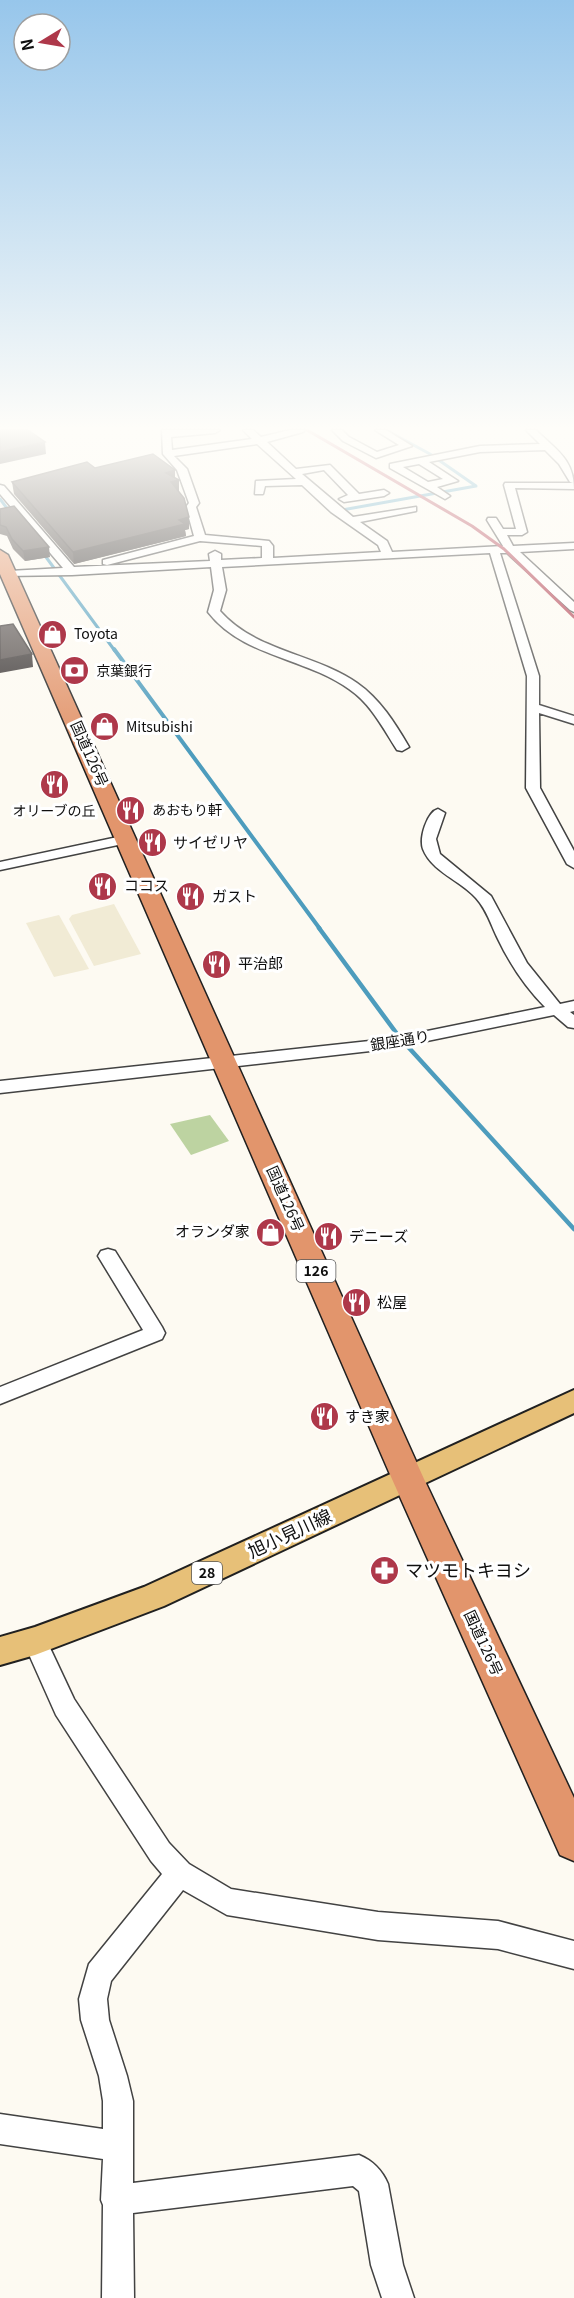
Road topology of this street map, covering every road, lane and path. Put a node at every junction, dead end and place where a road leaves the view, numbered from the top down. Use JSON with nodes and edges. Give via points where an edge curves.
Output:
{"nodes":[{"id":1,"x":42,"y":537,"type":"edge"},
{"id":2,"x":374,"y":537,"type":"edge"},
{"id":3,"x":503,"y":537,"type":"edge"},
{"id":4,"x":206,"y":539,"type":"junction"},
{"id":5,"x":574,"y":546,"type":"edge"},
{"id":6,"x":510,"y":549,"type":"junction"},
{"id":7,"x":494,"y":550,"type":"junction"},
{"id":8,"x":388,"y":555,"type":"junction"},
{"id":9,"x":267,"y":561,"type":"junction"},
{"id":10,"x":217,"y":564,"type":"junction"},
{"id":11,"x":3,"y":568,"type":"edge"},
{"id":12,"x":72,"y":572,"type":"junction"},
{"id":13,"x":574,"y":608,"type":"edge"},
{"id":14,"x":533,"y":707,"type":"junction"},
{"id":15,"x":574,"y":720,"type":"edge"},
{"id":16,"x":402,"y":747,"type":"dead end"},
{"id":17,"x":438,"y":813,"type":"dead end"},
{"id":18,"x":126,"y":840,"type":"junction"},
{"id":19,"x":574,"y":864,"type":"edge"},
{"id":20,"x":0,"y":866,"type":"edge"},
{"id":21,"x":574,"y":1006,"type":"edge"},
{"id":22,"x":556,"y":1011,"type":"junction"},
{"id":23,"x":574,"y":1023,"type":"edge"},
{"id":24,"x":225,"y":1062,"type":"junction"},
{"id":25,"x":0,"y":1087,"type":"edge"},
{"id":26,"x":108,"y":1256,"type":"dead end"},
{"id":27,"x":0,"y":1396,"type":"edge"},
{"id":28,"x":574,"y":1401,"type":"edge"},
{"id":29,"x":408,"y":1479,"type":"junction"},
{"id":30,"x":35,"y":1641,"type":"junction"},
{"id":31,"x":0,"y":1651,"type":"edge"},
{"id":32,"x":574,"y":1841,"type":"edge"},
{"id":33,"x":180,"y":1873,"type":"junction"},
{"id":34,"x":574,"y":1955,"type":"edge"},
{"id":35,"x":0,"y":2129,"type":"edge"},
{"id":36,"x":117,"y":2146,"type":"junction"},
{"id":37,"x":116,"y":2199,"type":"junction"},
{"id":38,"x":118,"y":2298,"type":"edge"},
{"id":39,"x":398,"y":2298,"type":"edge"}],
"edges":[{"from":1,"to":12,"type":"street"},
{"from":2,"to":8,"type":"street"},
{"from":3,"to":6,"type":"street"},
{"from":4,"to":9,"type":"street","via":[[265,543]]},
{"from":4,"to":10,"type":"street"},
{"from":4,"to":12,"type":"street"},
{"from":5,"to":6,"type":"street"},
{"from":6,"to":7,"type":"street"},
{"from":6,"to":13,"type":"street"},
{"from":7,"to":8,"type":"street"},
{"from":7,"to":14,"type":"street","via":[[533,676]]},
{"from":8,"to":9,"type":"street"},
{"from":9,"to":10,"type":"street"},
{"from":10,"to":12,"type":"street"},
{"from":10,"to":16,"type":"street","via":[[220,590],[214,612],[233,631],[353,686],[387,719]]},
{"from":11,"to":12,"type":"street"},
{"from":11,"to":18,"type":"highway","name":"国道126号","number":"126"},
{"from":14,"to":15,"type":"street"},
{"from":14,"to":19,"type":"street","via":[[533,788]]},
{"from":17,"to":22,"type":"street","via":[[429,847],[436,858],[481,894],[531,983]]},
{"from":18,"to":20,"type":"street"},
{"from":18,"to":24,"type":"highway","name":"国道126号","number":"126"},
{"from":21,"to":22,"type":"street","name":"銀座通り"},
{"from":22,"to":23,"type":"street"},
{"from":22,"to":24,"type":"street","name":"銀座通り","via":[[404,1041]]},
{"from":24,"to":25,"type":"street","name":"銀座通り"},
{"from":24,"to":29,"type":"highway","name":"国道126号","number":"126"},
{"from":26,"to":27,"type":"street","via":[[155,1333]]},
{"from":28,"to":29,"type":"main road","name":"旭小見川線","number":"28"},
{"from":29,"to":30,"type":"main road","name":"旭小見川線","number":"28","via":[[154,1597]]},
{"from":29,"to":32,"type":"highway","name":"国道126号","number":"126"},
{"from":30,"to":31,"type":"main road","name":"旭小見川線","number":"28"},
{"from":30,"to":33,"type":"street","via":[[65,1707],[160,1852]]},
{"from":33,"to":34,"type":"street","via":[[227,1902],[378,1926],[498,1935]]},
{"from":33,"to":36,"type":"street","via":[[99,1974],[93,1999],[95,2020],[118,2101]]},
{"from":35,"to":36,"type":"street"},
{"from":36,"to":37,"type":"street"},
{"from":37,"to":38,"type":"street"},
{"from":37,"to":39,"type":"street","via":[[359,2170],[373,2184],[387,2265]]}]}
